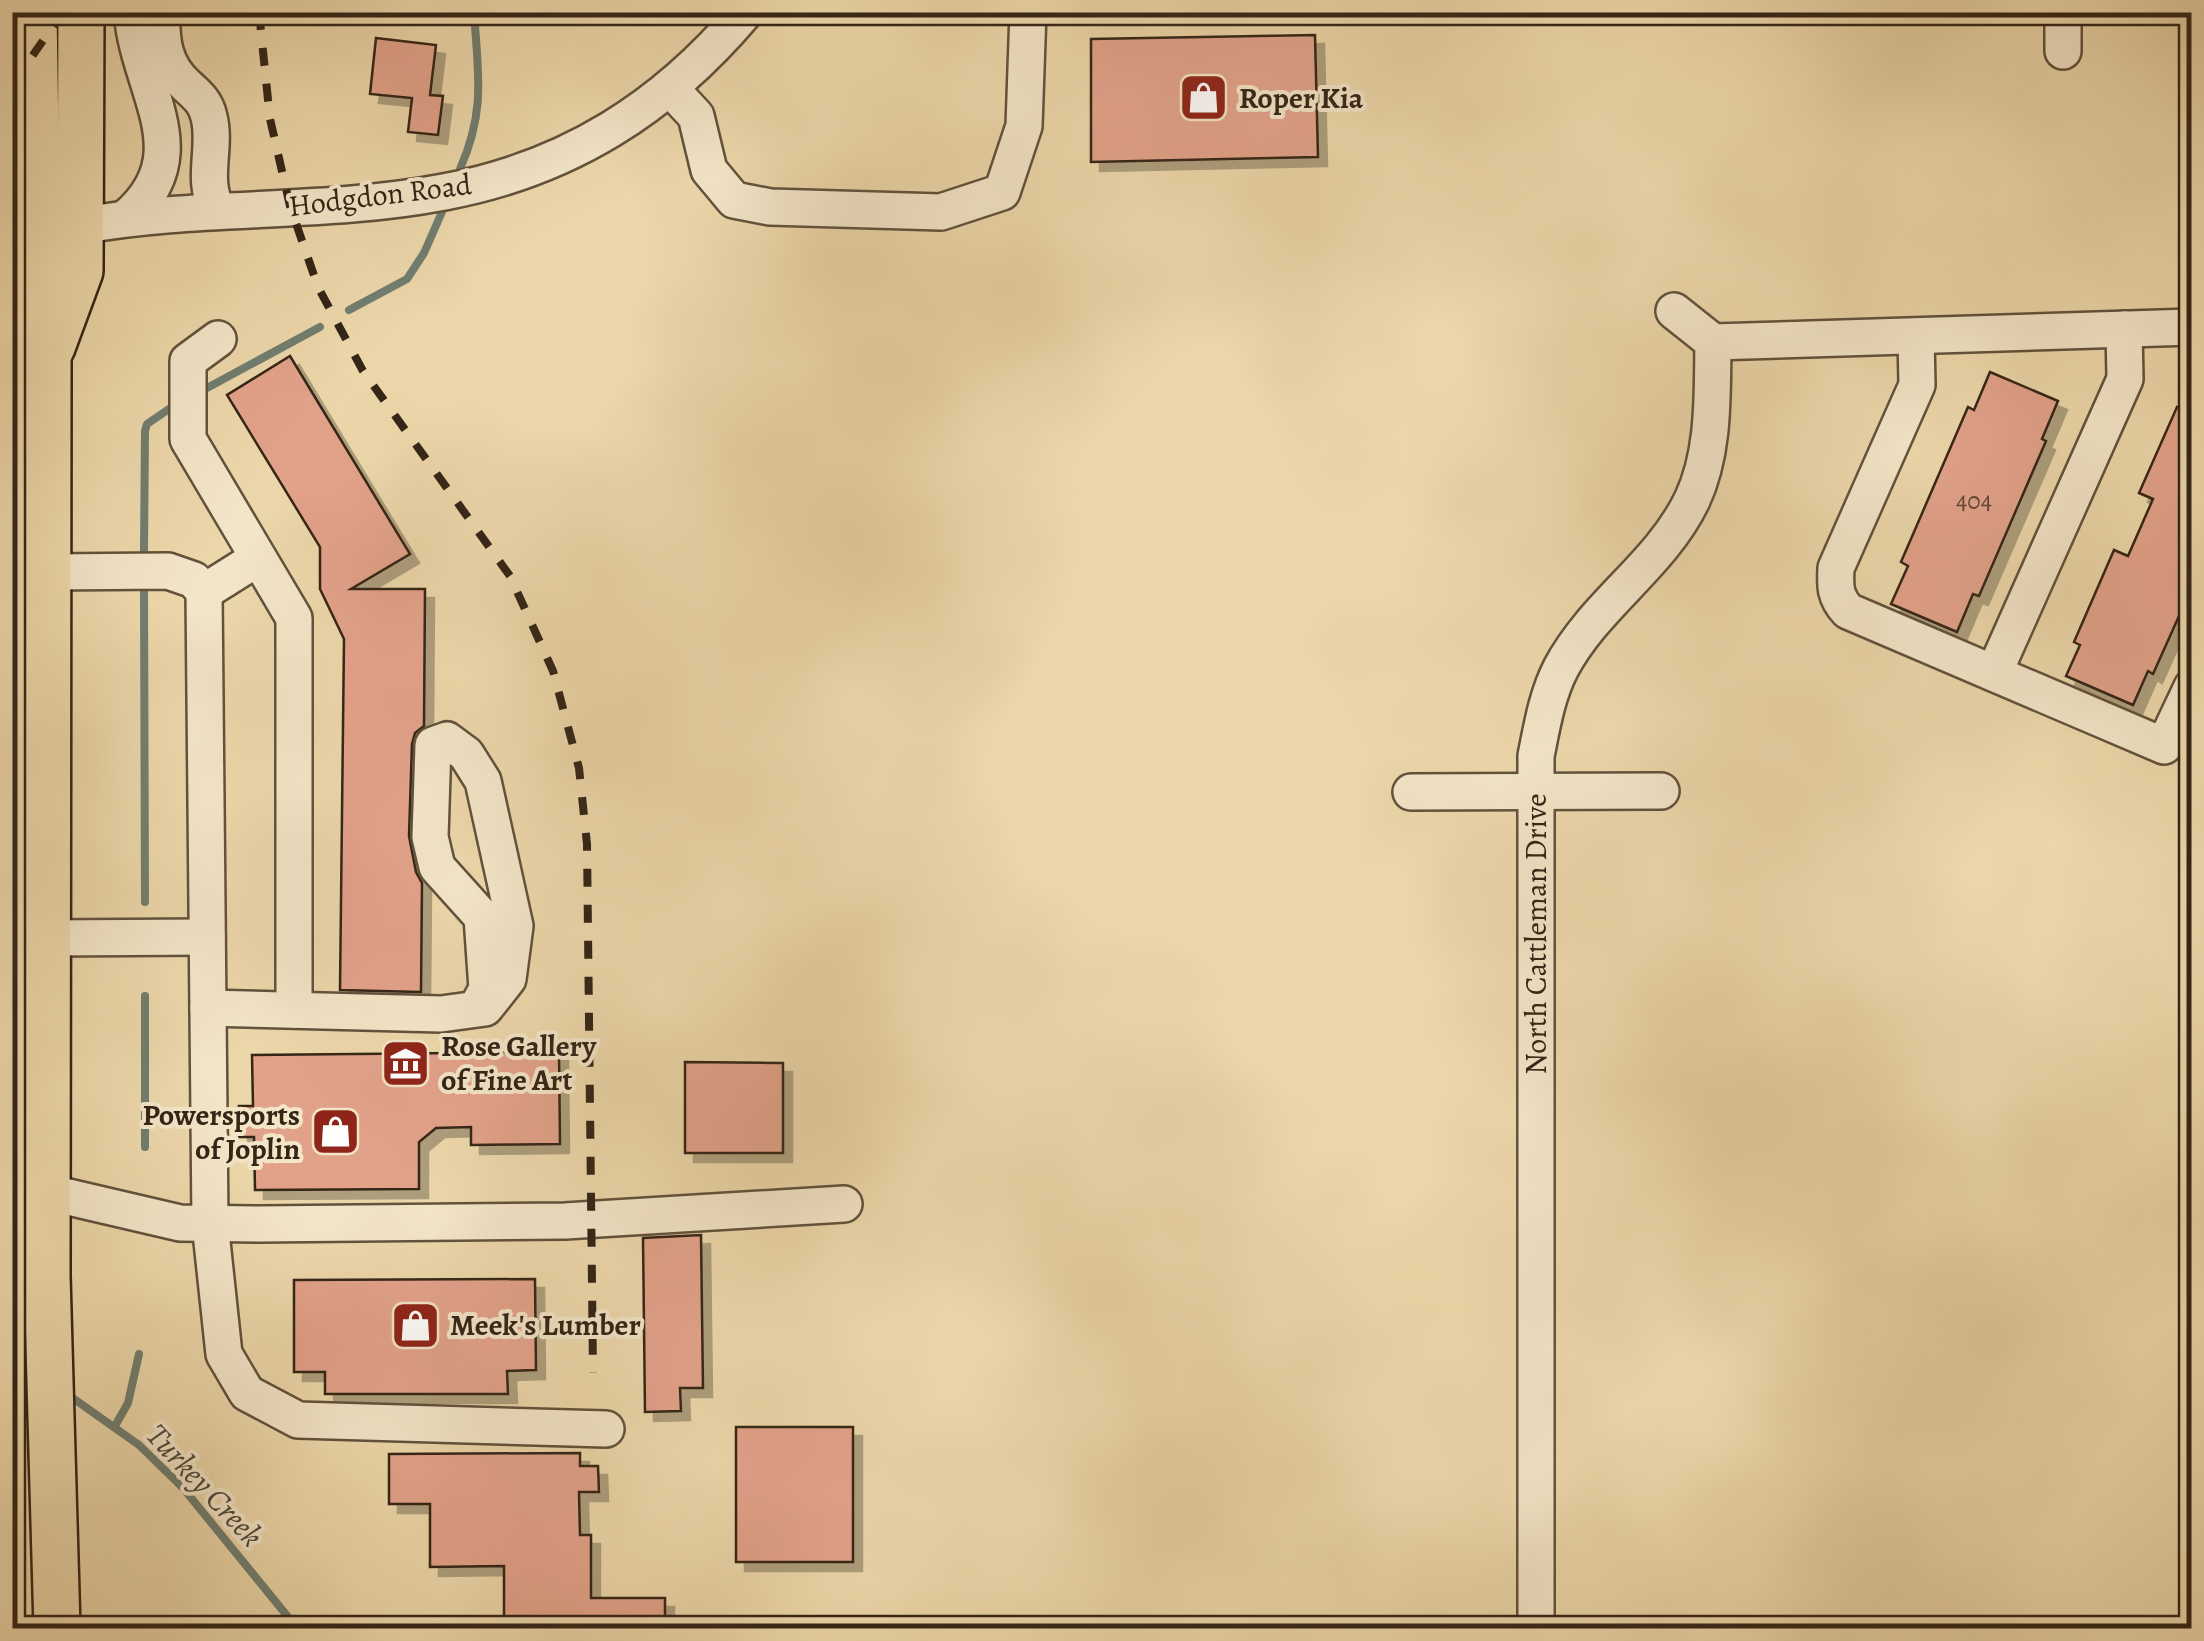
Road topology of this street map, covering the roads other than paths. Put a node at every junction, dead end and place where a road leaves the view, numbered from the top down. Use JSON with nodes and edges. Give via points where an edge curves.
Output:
{"nodes":[{"id":1,"x":34,"y":12,"type":"edge"},
{"id":2,"x":81,"y":12,"type":"edge"},
{"id":3,"x":132,"y":12,"type":"edge"},
{"id":4,"x":162,"y":12,"type":"edge"},
{"id":5,"x":745,"y":12,"type":"edge"},
{"id":6,"x":1028,"y":12,"type":"edge"},
{"id":7,"x":2063,"y":12,"type":"edge"},
{"id":8,"x":2063,"y":51,"type":"dead end"},
{"id":9,"x":670,"y":90,"type":"junction"},
{"id":10,"x":218,"y":211,"type":"junction"},
{"id":11,"x":127,"y":218,"type":"junction"},
{"id":12,"x":80,"y":226,"type":"junction"},
{"id":13,"x":1674,"y":311,"type":"dead end"},
{"id":14,"x":2192,"y":327,"type":"edge"},
{"id":15,"x":2124,"y":329,"type":"junction"},
{"id":16,"x":1916,"y":336,"type":"junction"},
{"id":17,"x":218,"y":339,"type":"dead end"},
{"id":18,"x":1713,"y":342,"type":"junction"},
{"id":19,"x":48,"y":358,"type":"junction"},
{"id":20,"x":30,"y":486,"type":"edge"},
{"id":21,"x":258,"y":558,"type":"junction"},
{"id":22,"x":34,"y":573,"type":"edge"},
{"id":23,"x":204,"y":592,"type":"junction"},
{"id":24,"x":1994,"y":673,"type":"junction"},
{"id":25,"x":2192,"y":687,"type":"edge"},
{"id":26,"x":30,"y":729,"type":"edge"},
{"id":27,"x":1536,"y":791,"type":"junction"},
{"id":28,"x":1661,"y":791,"type":"dead end"},
{"id":29,"x":1411,"y":792,"type":"dead end"},
{"id":30,"x":36,"y":914,"type":"edge"},
{"id":31,"x":207,"y":937,"type":"junction"},
{"id":32,"x":208,"y":1008,"type":"junction"},
{"id":33,"x":476,"y":1009,"type":"junction"},
{"id":34,"x":294,"y":1010,"type":"junction"},
{"id":35,"x":47,"y":1192,"type":"junction"},
{"id":36,"x":844,"y":1204,"type":"dead end"},
{"id":37,"x":210,"y":1223,"type":"junction"},
{"id":38,"x":606,"y":1429,"type":"dead end"},
{"id":39,"x":57,"y":1627,"type":"edge"},
{"id":40,"x":1536,"y":1628,"type":"edge"}],
"edges":[{"from":1,"to":19,"type":"main road","via":[[38,265]]},
{"from":2,"to":12,"type":"main road"},
{"from":3,"to":11,"type":"street","via":[[163,146],[159,179]]},
{"from":4,"to":10,"type":"street","via":[[168,64],[200,96],[210,118],[207,172]]},
{"from":5,"to":9,"type":"street","name":"Hodgdon Road"},
{"from":6,"to":9,"type":"street","via":[[1024,126],[1002,192],[941,212],[734,200],[709,170],[696,116]]},
{"from":7,"to":8,"type":"street"},
{"from":9,"to":10,"type":"street","name":"Hodgdon Road","via":[[582,145],[480,184],[387,200]]},
{"from":10,"to":11,"type":"street","name":"Hodgdon Road"},
{"from":11,"to":12,"type":"street","name":"Hodgdon Road"},
{"from":12,"to":19,"type":"main road","via":[[80,271]]},
{"from":13,"to":18,"type":"street"},
{"from":14,"to":15,"type":"street"},
{"from":15,"to":16,"type":"street"},
{"from":15,"to":24,"type":"street","via":[[2126,379]]},
{"from":16,"to":18,"type":"street"},
{"from":16,"to":24,"type":"street","via":[[1918,385],[1836,568],[1834,588],[1848,611]]},
{"from":17,"to":21,"type":"street","via":[[188,361],[188,439]]},
{"from":18,"to":27,"type":"street","name":"North Cattleman Drive","via":[[1706,456],[1693,497],[1672,536],[1586,630],[1561,668],[1536,756]]},
{"from":19,"to":20,"type":"main road"},
{"from":20,"to":22,"type":"main road"},
{"from":21,"to":23,"type":"street"},
{"from":21,"to":34,"type":"street","via":[[294,618]]},
{"from":22,"to":23,"type":"street","via":[[168,571],[194,580]]},
{"from":22,"to":26,"type":"main road"},
{"from":23,"to":31,"type":"street"},
{"from":24,"to":25,"type":"street","via":[[2164,746]]},
{"from":26,"to":30,"type":"main road"},
{"from":27,"to":28,"type":"street"},
{"from":27,"to":29,"type":"street"},
{"from":27,"to":40,"type":"street","name":"North Cattleman Drive"},
{"from":30,"to":31,"type":"street"},
{"from":30,"to":35,"type":"main road"},
{"from":31,"to":32,"type":"street"},
{"from":32,"to":34,"type":"street"},
{"from":32,"to":37,"type":"street"},
{"from":33,"to":33,"type":"street","via":[[485,1008],[508,979],[514,926],[483,781],[466,754],[447,740],[434,745],[430,837],[437,867],[482,916],[487,989]]},
{"from":33,"to":34,"type":"street"},
{"from":35,"to":37,"type":"street","via":[[180,1223]]},
{"from":35,"to":39,"type":"main road"},
{"from":36,"to":37,"type":"street","via":[[565,1222]]},
{"from":37,"to":38,"type":"street","via":[[224,1354],[246,1393],[298,1420]]}]}
